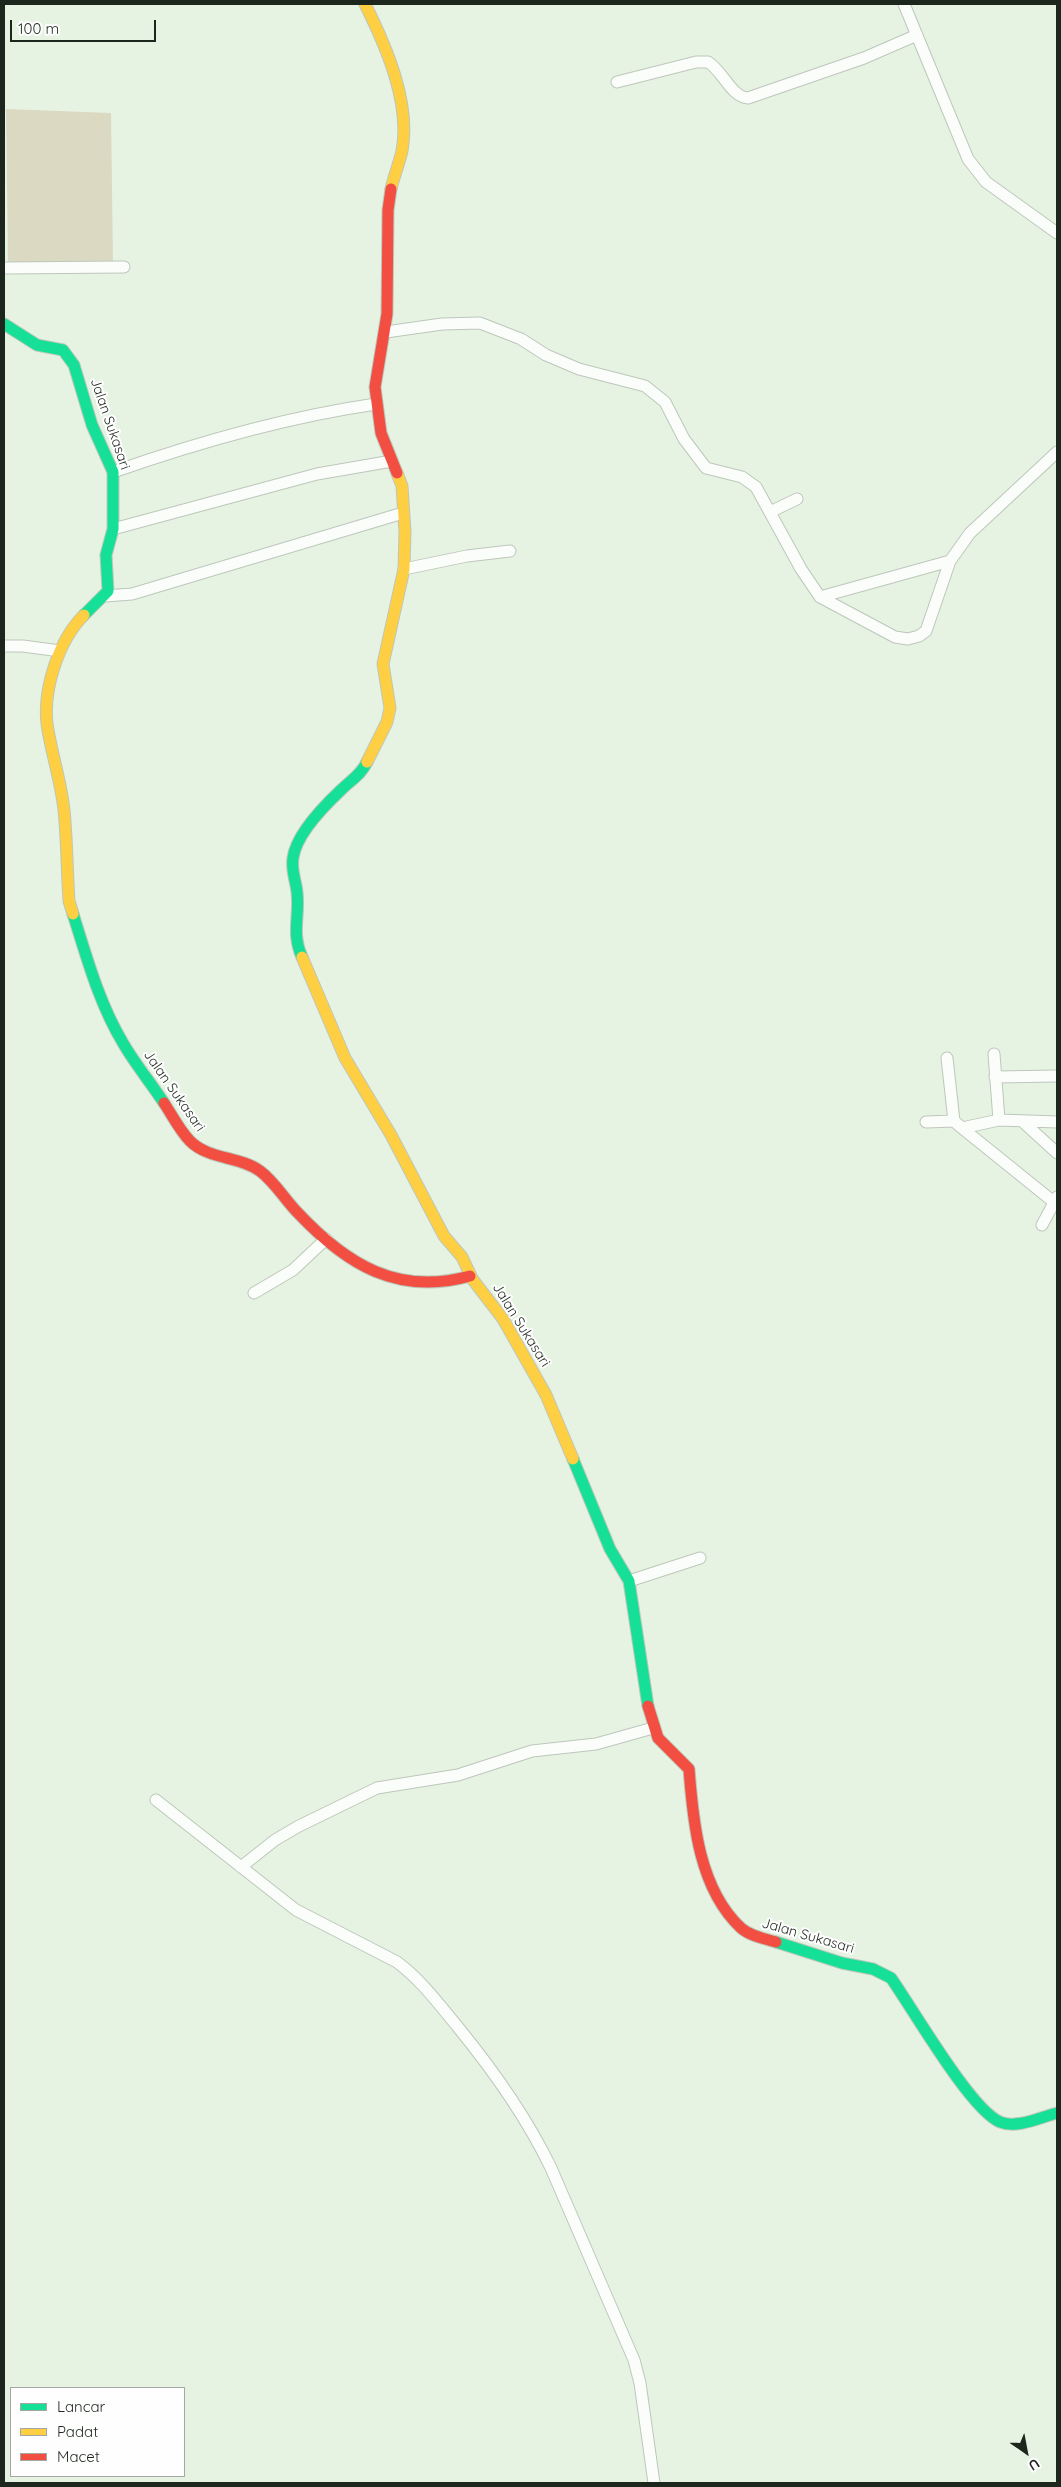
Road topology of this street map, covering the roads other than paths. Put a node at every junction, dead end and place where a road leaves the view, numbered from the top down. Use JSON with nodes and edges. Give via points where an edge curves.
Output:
{"nodes":[{"id":1,"x":365,"y":4,"type":"edge"},
{"id":2,"x":904,"y":4,"type":"edge"},
{"id":3,"x":917,"y":35,"type":"junction"},
{"id":4,"x":617,"y":82,"type":"dead end"},
{"id":5,"x":1057,"y":233,"type":"edge"},
{"id":6,"x":124,"y":267,"type":"dead end"},
{"id":7,"x":4,"y":268,"type":"edge"},
{"id":8,"x":4,"y":324,"type":"edge"},
{"id":9,"x":386,"y":332,"type":"junction"},
{"id":10,"x":376,"y":404,"type":"junction"},
{"id":11,"x":1057,"y":452,"type":"edge"},
{"id":12,"x":392,"y":461,"type":"junction"},
{"id":13,"x":113,"y":472,"type":"junction"},
{"id":14,"x":797,"y":499,"type":"dead end"},
{"id":15,"x":770,"y":512,"type":"junction"},
{"id":16,"x":403,"y":513,"type":"junction"},
{"id":17,"x":113,"y":529,"type":"junction"},
{"id":18,"x":510,"y":551,"type":"dead end"},
{"id":19,"x":950,"y":561,"type":"junction"},
{"id":20,"x":404,"y":569,"type":"junction"},
{"id":21,"x":105,"y":596,"type":"junction"},
{"id":22,"x":820,"y":597,"type":"junction"},
{"id":23,"x":4,"y":646,"type":"edge"},
{"id":24,"x":60,"y":651,"type":"junction"},
{"id":25,"x":994,"y":1054,"type":"dead end"},
{"id":26,"x":948,"y":1058,"type":"dead end"},
{"id":27,"x":1057,"y":1076,"type":"edge"},
{"id":28,"x":995,"y":1077,"type":"junction"},
{"id":29,"x":999,"y":1120,"type":"junction"},
{"id":30,"x":1022,"y":1120,"type":"junction"},
{"id":31,"x":926,"y":1122,"type":"dead end"},
{"id":32,"x":1057,"y":1122,"type":"edge"},
{"id":33,"x":958,"y":1125,"type":"junction"},
{"id":34,"x":1057,"y":1153,"type":"edge"},
{"id":35,"x":1056,"y":1200,"type":"edge"},
{"id":36,"x":1042,"y":1225,"type":"dead end"},
{"id":37,"x":326,"y":1239,"type":"junction"},
{"id":38,"x":471,"y":1276,"type":"junction"},
{"id":39,"x":254,"y":1293,"type":"dead end"},
{"id":40,"x":700,"y":1558,"type":"dead end"},
{"id":41,"x":629,"y":1581,"type":"junction"},
{"id":42,"x":653,"y":1728,"type":"junction"},
{"id":43,"x":156,"y":1800,"type":"dead end"},
{"id":44,"x":241,"y":1867,"type":"junction"},
{"id":45,"x":1057,"y":2113,"type":"edge"},
{"id":46,"x":654,"y":2483,"type":"edge"}],
"edges":[{"from":1,"to":9,"type":"street","via":[[394,70],[404,128],[388,210]]},
{"from":2,"to":3,"type":"street"},
{"from":3,"to":4,"type":"street","via":[[864,58],[748,98],[741,98],[723,74],[708,62],[696,62]]},
{"from":3,"to":5,"type":"street","via":[[972,165],[986,182]]},
{"from":6,"to":7,"type":"street"},
{"from":8,"to":13,"type":"street","name":"Jalan Sukasari","via":[[37,345],[63,350],[69,356],[82,386],[92,425]]},
{"from":9,"to":10,"type":"street","via":[[377,374]]},
{"from":9,"to":15,"type":"street","via":[[442,324],[480,323],[579,369],[645,386],[665,402],[684,439],[706,468],[742,477],[756,487]]},
{"from":10,"to":12,"type":"street","via":[[381,433]]},
{"from":10,"to":13,"type":"street","via":[[328,411],[191,445]]},
{"from":11,"to":19,"type":"street","via":[[970,533]]},
{"from":12,"to":16,"type":"street","via":[[402,486]]},
{"from":12,"to":17,"type":"street","via":[[317,474]]},
{"from":13,"to":17,"type":"street","name":"Jalan Sukasari"},
{"from":14,"to":15,"type":"street"},
{"from":15,"to":22,"type":"street"},
{"from":16,"to":20,"type":"street"},
{"from":16,"to":21,"type":"street","via":[[132,594]]},
{"from":17,"to":21,"type":"street","name":"Jalan Sukasari","via":[[107,549],[109,584]]},
{"from":18,"to":20,"type":"street"},
{"from":19,"to":22,"type":"street"},
{"from":19,"to":22,"type":"street","via":[[930,622],[919,636],[908,639],[895,637]]},
{"from":20,"to":38,"type":"street","via":[[383,664],[390,708],[387,722],[362,773],[341,790],[298,839],[293,858],[297,892],[295,935],[345,1058],[444,1236],[462,1257]]},
{"from":21,"to":24,"type":"street","name":"Jalan Sukasari","via":[[75,624]]},
{"from":23,"to":24,"type":"street"},
{"from":24,"to":37,"type":"street","name":"Jalan Sukasari","via":[[52,673],[47,722],[64,808],[69,901],[90,972],[105,1007],[123,1043],[190,1141],[199,1150],[260,1171],[301,1217]]},
{"from":25,"to":28,"type":"street"},
{"from":26,"to":33,"type":"street"},
{"from":27,"to":28,"type":"street"},
{"from":28,"to":29,"type":"street"},
{"from":29,"to":30,"type":"street"},
{"from":29,"to":33,"type":"street"},
{"from":30,"to":32,"type":"street"},
{"from":30,"to":34,"type":"street"},
{"from":31,"to":33,"type":"street"},
{"from":33,"to":35,"type":"street"},
{"from":35,"to":36,"type":"street"},
{"from":37,"to":38,"type":"street","name":"Jalan Sukasari","via":[[365,1268],[401,1280],[439,1285]]},
{"from":37,"to":39,"type":"street","via":[[293,1270]]},
{"from":38,"to":41,"type":"street","name":"Jalan Sukasari","via":[[503,1319],[546,1394],[606,1542]]},
{"from":40,"to":41,"type":"street"},
{"from":41,"to":42,"type":"street","name":"Jalan Sukasari","via":[[644,1694]]},
{"from":42,"to":44,"type":"street","via":[[596,1744],[526,1753],[458,1775],[376,1788],[275,1840]]},
{"from":42,"to":45,"type":"street","name":"Jalan Sukasari","via":[[663,1744],[689,1769],[690,1809],[706,1870],[722,1903],[741,1928],[767,1941],[873,1969],[891,1978],[977,2102],[1000,2122],[1013,2123]]},
{"from":43,"to":44,"type":"street"},
{"from":44,"to":46,"type":"street","via":[[304,1915],[407,1969],[428,1989],[501,2082],[552,2168],[634,2360]]}]}
